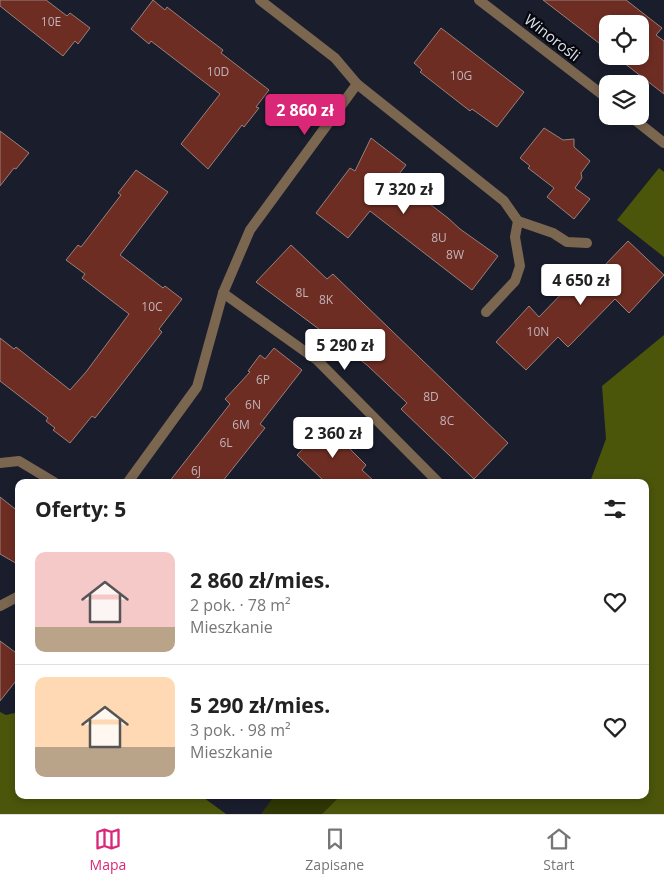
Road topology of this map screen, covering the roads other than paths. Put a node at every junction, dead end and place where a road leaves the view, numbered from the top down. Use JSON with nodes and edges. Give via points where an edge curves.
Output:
{"nodes":[{"id":1,"x":260,"y":0,"type":"edge"},
{"id":2,"x":479,"y":0,"type":"edge"},
{"id":3,"x":357,"y":84,"type":"junction"},
{"id":4,"x":599,"y":92,"type":"edge"},
{"id":5,"x":641,"y":125,"type":"edge"},
{"id":6,"x":664,"y":143,"type":"edge"},
{"id":7,"x":518,"y":221,"type":"junction"},
{"id":8,"x":587,"y":243,"type":"dead end"},
{"id":9,"x":223,"y":293,"type":"junction"},
{"id":10,"x":486,"y":312,"type":"dead end"},
{"id":11,"x":0,"y":463,"type":"edge"},
{"id":12,"x":49,"y":479,"type":"edge"},
{"id":13,"x":130,"y":479,"type":"edge"},
{"id":14,"x":435,"y":479,"type":"edge"},
{"id":15,"x":15,"y":598,"type":"edge"},
{"id":16,"x":0,"y":606,"type":"edge"}],
"edges":[{"from":1,"to":3,"type":"street","via":[[335,58]]},
{"from":2,"to":4,"type":"street","name":"Winorośli"},
{"from":3,"to":7,"type":"street","via":[[504,201]]},
{"from":3,"to":9,"type":"street","via":[[250,230]]},
{"from":5,"to":6,"type":"street"},
{"from":7,"to":8,"type":"street","via":[[553,233],[567,242]]},
{"from":7,"to":10,"type":"street","via":[[515,237],[520,266],[515,281]]},
{"from":9,"to":13,"type":"street","via":[[197,386]]},
{"from":9,"to":14,"type":"street","via":[[317,360]]},
{"from":11,"to":12,"type":"street","via":[[19,461]]},
{"from":15,"to":16,"type":"street"}]}
